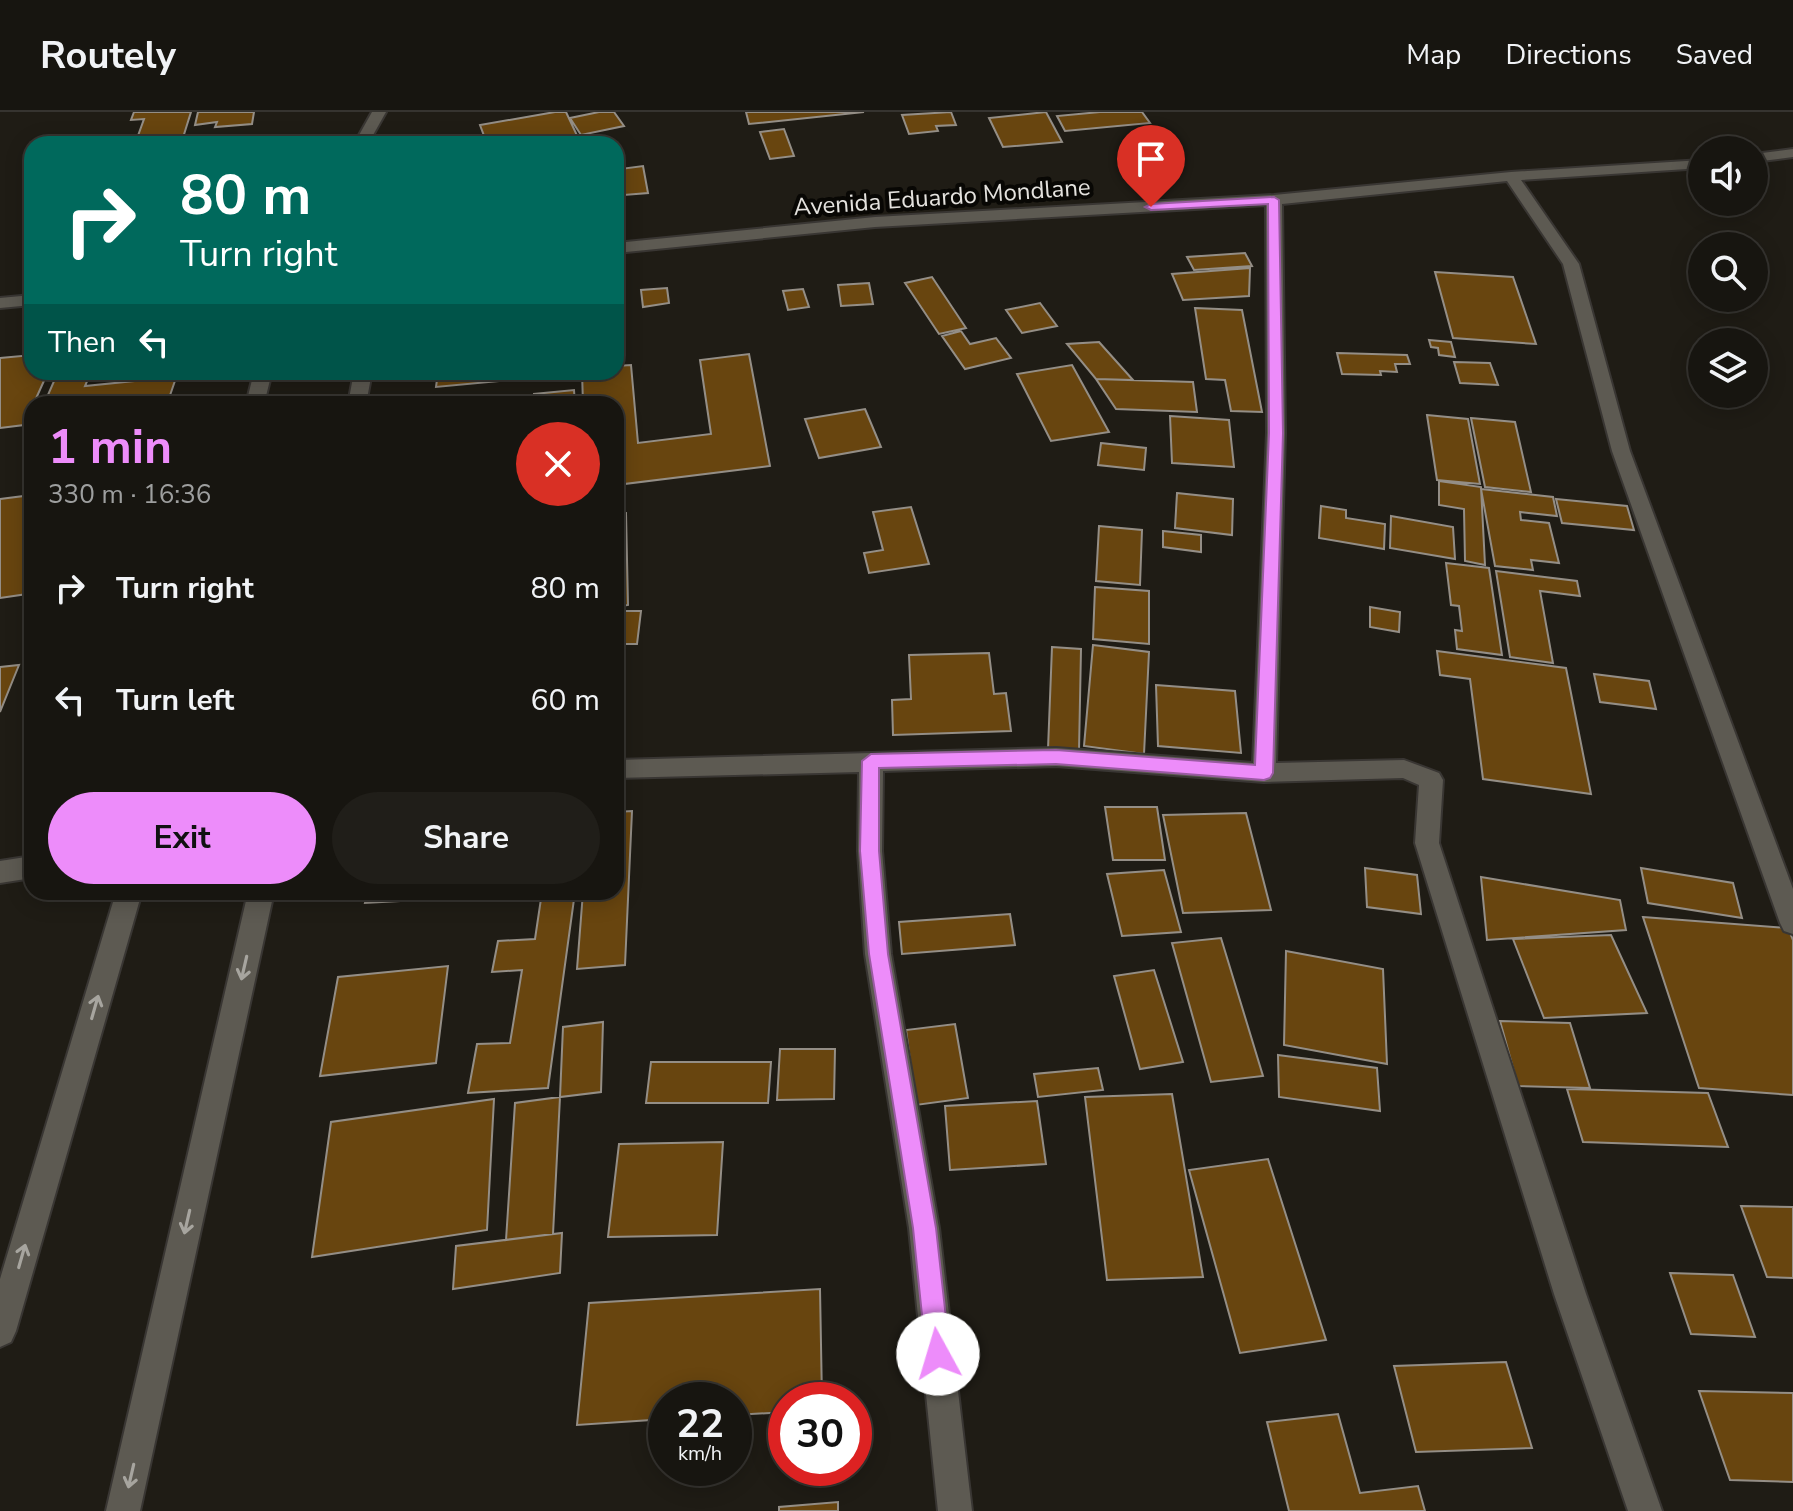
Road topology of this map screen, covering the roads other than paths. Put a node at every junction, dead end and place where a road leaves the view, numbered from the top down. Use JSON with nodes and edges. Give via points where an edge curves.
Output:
{"nodes":[{"id":1,"x":379,"y":112,"type":"edge"},
{"id":2,"x":366,"y":136,"type":"edge"},
{"id":3,"x":1793,"y":153,"type":"edge"},
{"id":4,"x":1768,"y":156,"type":"edge"},
{"id":5,"x":1688,"y":165,"type":"edge"},
{"id":6,"x":1511,"y":176,"type":"junction"},
{"id":7,"x":1274,"y":200,"type":"junction"},
{"id":8,"x":624,"y":247,"type":"edge"},
{"id":9,"x":24,"y":301,"type":"edge"},
{"id":10,"x":0,"y":303,"type":"edge"},
{"id":11,"x":871,"y":761,"type":"junction"},
{"id":12,"x":624,"y":769,"type":"edge"},
{"id":13,"x":1264,"y":773,"type":"junction"},
{"id":14,"x":24,"y":868,"type":"edge"},
{"id":15,"x":0,"y":872,"type":"edge"},
{"id":16,"x":127,"y":900,"type":"edge"},
{"id":17,"x":259,"y":900,"type":"edge"},
{"id":18,"x":1793,"y":923,"type":"edge"},
{"id":19,"x":0,"y":1331,"type":"edge"},
{"id":20,"x":123,"y":1511,"type":"edge"},
{"id":21,"x":955,"y":1511,"type":"edge"},
{"id":22,"x":1645,"y":1511,"type":"edge"}],
"edges":[{"from":1,"to":2,"type":"street"},
{"from":3,"to":4,"type":"street"},
{"from":5,"to":6,"type":"street","name":"Avenida Eduardo Mondlane"},
{"from":6,"to":7,"type":"street","name":"Avenida Eduardo Mondlane"},
{"from":6,"to":18,"type":"street","via":[[1571,264],[1621,451]]},
{"from":7,"to":8,"type":"street","name":"Avenida Eduardo Mondlane","via":[[875,222]]},
{"from":7,"to":13,"type":"street","via":[[1276,433]]},
{"from":9,"to":10,"type":"street"},
{"from":11,"to":12,"type":"street"},
{"from":11,"to":13,"type":"street","via":[[1056,757]]},
{"from":11,"to":21,"type":"street","via":[[870,851],[878,954],[924,1228]]},
{"from":13,"to":22,"type":"street","via":[[1404,769],[1431,780],[1427,843]]},
{"from":14,"to":15,"type":"street"},
{"from":19,"to":16,"type":"street","one_way":true},
{"from":17,"to":20,"type":"street","one_way":true}]}
